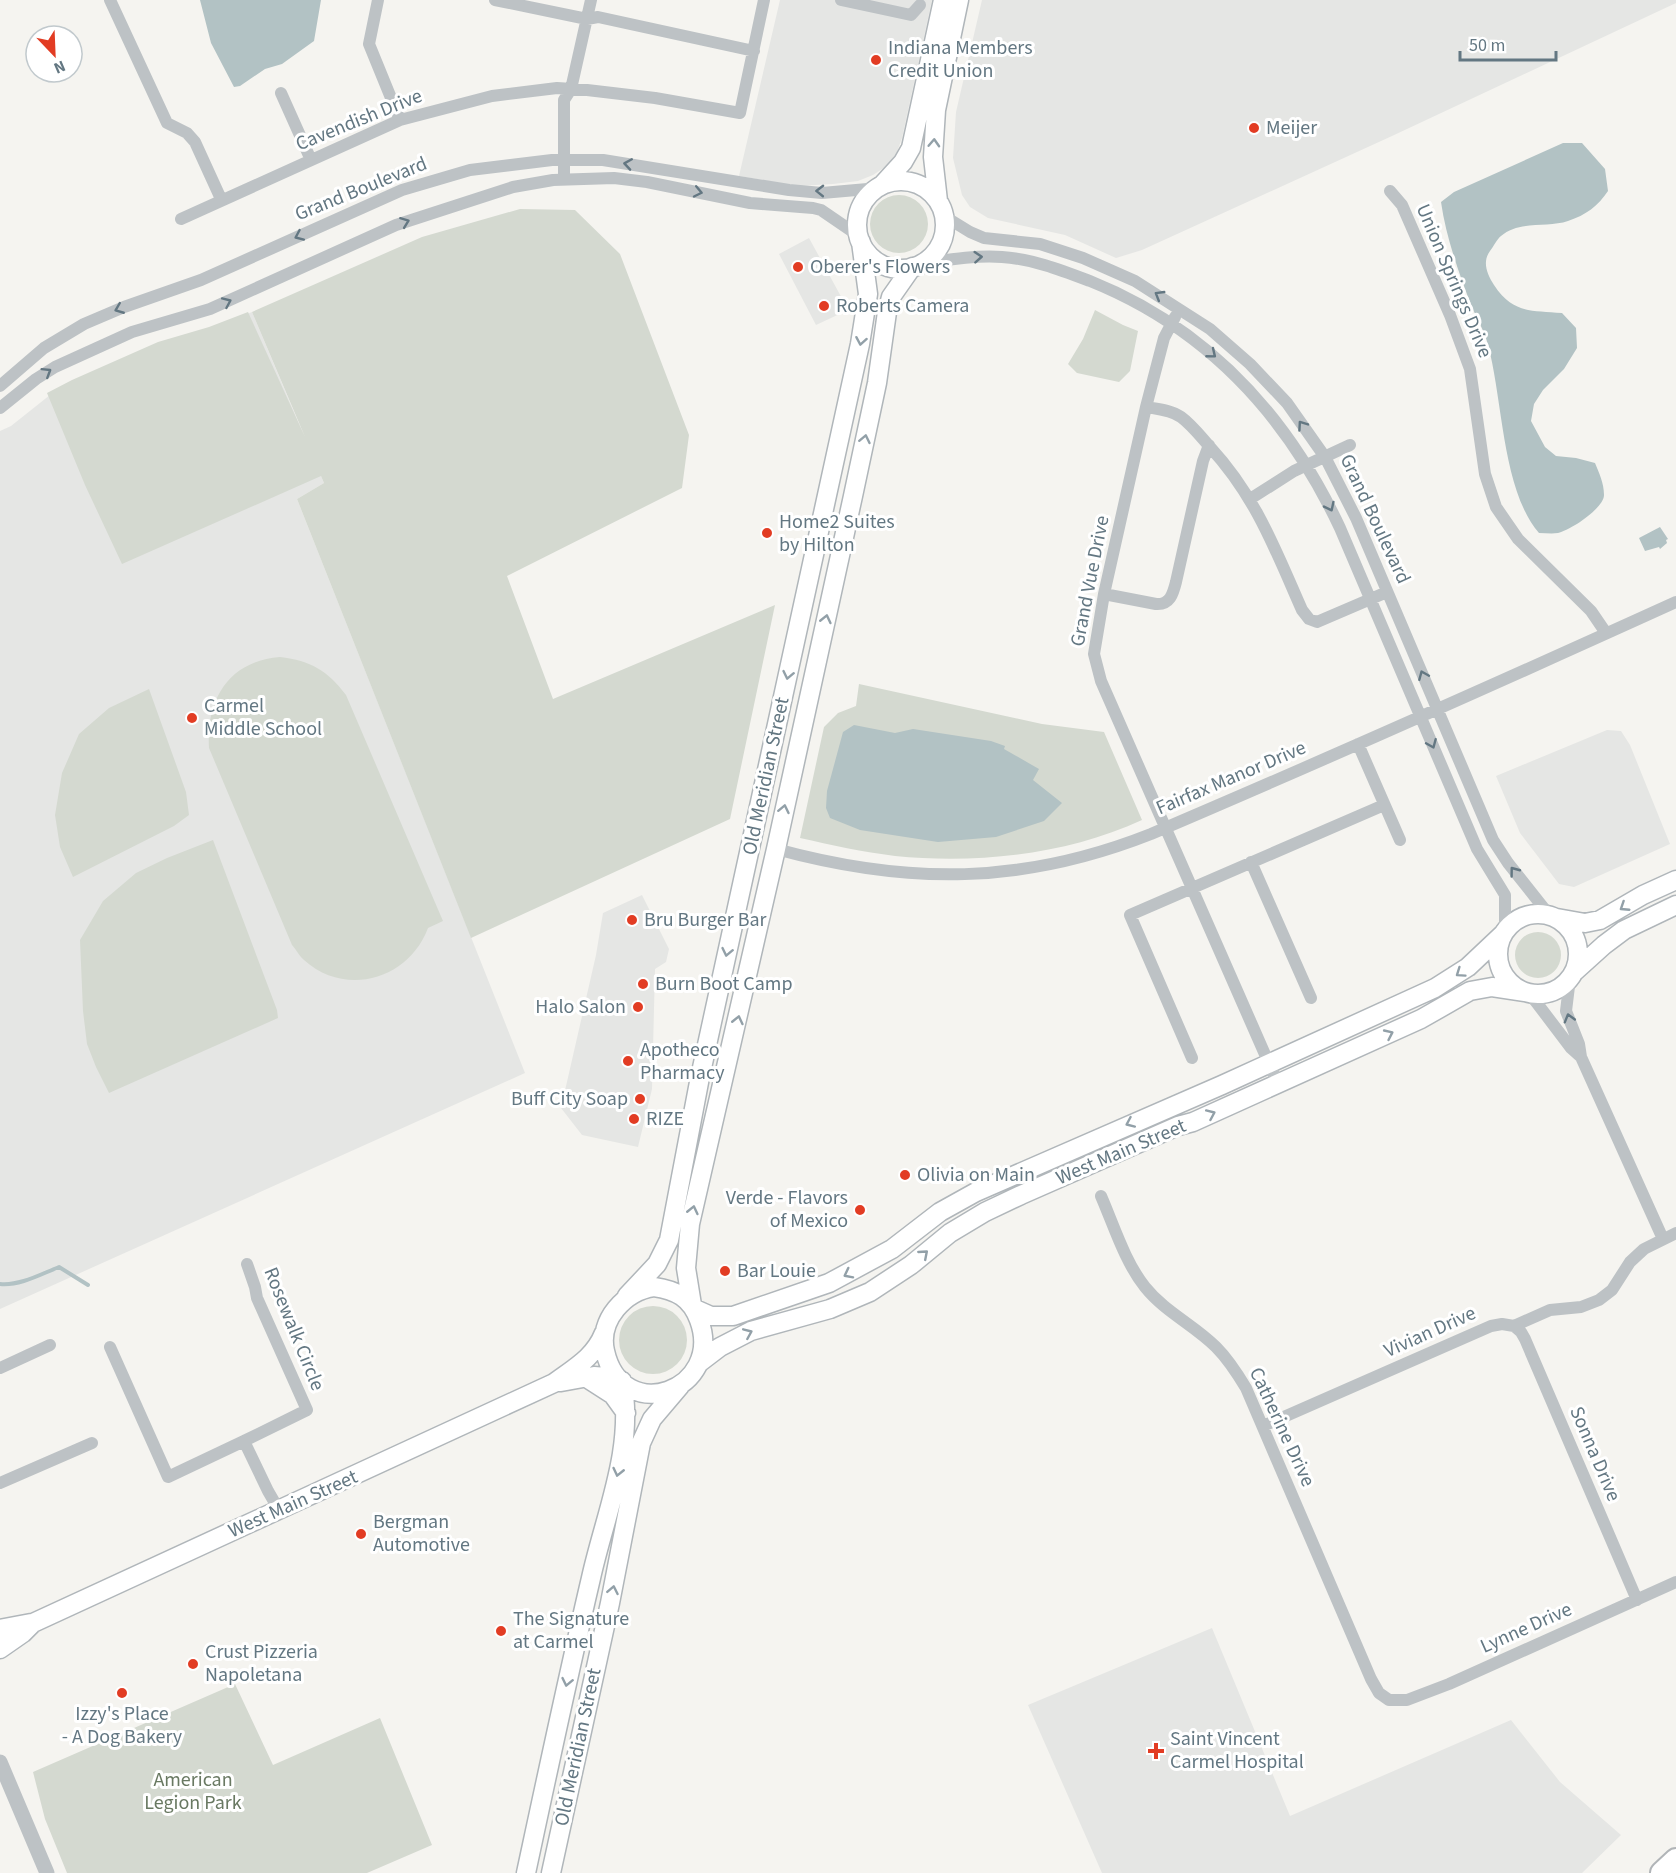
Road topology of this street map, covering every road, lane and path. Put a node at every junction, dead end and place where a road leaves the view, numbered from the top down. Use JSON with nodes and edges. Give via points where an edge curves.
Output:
{"nodes":[{"id":1,"x":110,"y":0,"type":"edge"},
{"id":2,"x":378,"y":0,"type":"edge"},
{"id":3,"x":495,"y":0,"type":"edge"},
{"id":4,"x":591,"y":0,"type":"edge"},
{"id":5,"x":764,"y":0,"type":"edge"},
{"id":6,"x":841,"y":0,"type":"edge"},
{"id":7,"x":959,"y":0,"type":"edge"},
{"id":8,"x":919,"y":2,"type":"edge"},
{"id":9,"x":942,"y":4,"type":"edge"},
{"id":10,"x":587,"y":19,"type":"junction"},
{"id":11,"x":754,"y":51,"type":"junction"},
{"id":12,"x":572,"y":89,"type":"junction"},
{"id":13,"x":281,"y":93,"type":"dead end"},
{"id":14,"x":400,"y":120,"type":"junction"},
{"id":15,"x":311,"y":160,"type":"junction"},
{"id":16,"x":564,"y":160,"type":"junction"},
{"id":17,"x":564,"y":179,"type":"junction"},
{"id":18,"x":880,"y":187,"type":"junction"},
{"id":19,"x":1390,"y":191,"type":"dead end"},
{"id":20,"x":221,"y":199,"type":"junction"},
{"id":21,"x":941,"y":208,"type":"junction"},
{"id":22,"x":181,"y":219,"type":"dead end"},
{"id":23,"x":860,"y":239,"type":"junction"},
{"id":24,"x":916,"y":266,"type":"junction"},
{"id":25,"x":1180,"y":308,"type":"junction"},
{"id":26,"x":1171,"y":323,"type":"junction"},
{"id":27,"x":0,"y":386,"type":"edge"},
{"id":28,"x":1146,"y":407,"type":"junction"},
{"id":29,"x":0,"y":408,"type":"edge"},
{"id":30,"x":1209,"y":445,"type":"junction"},
{"id":31,"x":1350,"y":445,"type":"dead end"},
{"id":32,"x":1325,"y":457,"type":"junction"},
{"id":33,"x":1306,"y":465,"type":"junction"},
{"id":34,"x":1250,"y":499,"type":"junction"},
{"id":35,"x":1387,"y":592,"type":"junction"},
{"id":36,"x":1104,"y":594,"type":"junction"},
{"id":37,"x":1370,"y":599,"type":"junction"},
{"id":38,"x":1675,"y":606,"type":"edge"},
{"id":39,"x":1606,"y":633,"type":"junction"},
{"id":40,"x":1438,"y":710,"type":"junction"},
{"id":41,"x":1420,"y":717,"type":"junction"},
{"id":42,"x":1358,"y":744,"type":"junction"},
{"id":43,"x":1384,"y":805,"type":"junction"},
{"id":44,"x":1166,"y":828,"type":"junction"},
{"id":45,"x":1400,"y":840,"type":"dead end"},
{"id":46,"x":776,"y":849,"type":"junction"},
{"id":47,"x":1251,"y":862,"type":"junction"},
{"id":48,"x":1676,"y":880,"type":"edge"},
{"id":49,"x":1192,"y":888,"type":"junction"},
{"id":50,"x":1676,"y":905,"type":"edge"},
{"id":51,"x":1551,"y":917,"type":"junction"},
{"id":52,"x":1504,"y":932,"type":"junction"},
{"id":53,"x":1571,"y":975,"type":"junction"},
{"id":54,"x":1528,"y":993,"type":"junction"},
{"id":55,"x":1311,"y":998,"type":"dead end"},
{"id":56,"x":1581,"y":1057,"type":"junction"},
{"id":57,"x":1192,"y":1058,"type":"dead end"},
{"id":58,"x":1268,"y":1063,"type":"junction"},
{"id":59,"x":1278,"y":1084,"type":"junction"},
{"id":60,"x":1101,"y":1196,"type":"dead end"},
{"id":61,"x":1676,"y":1233,"type":"edge"},
{"id":62,"x":1663,"y":1239,"type":"junction"},
{"id":63,"x":247,"y":1264,"type":"dead end"},
{"id":64,"x":686,"y":1268,"type":"junction"},
{"id":65,"x":627,"y":1296,"type":"junction"},
{"id":66,"x":693,"y":1306,"type":"junction"},
{"id":67,"x":725,"y":1315,"type":"junction"},
{"id":68,"x":1514,"y":1326,"type":"junction"},
{"id":69,"x":604,"y":1334,"type":"junction"},
{"id":70,"x":50,"y":1345,"type":"dead end"},
{"id":71,"x":110,"y":1347,"type":"dead end"},
{"id":72,"x":699,"y":1363,"type":"junction"},
{"id":73,"x":0,"y":1368,"type":"edge"},
{"id":74,"x":585,"y":1377,"type":"junction"},
{"id":75,"x":620,"y":1380,"type":"junction"},
{"id":76,"x":554,"y":1383,"type":"junction"},
{"id":77,"x":680,"y":1386,"type":"junction"},
{"id":78,"x":626,"y":1414,"type":"junction"},
{"id":79,"x":1263,"y":1426,"type":"junction"},
{"id":80,"x":244,"y":1441,"type":"junction"},
{"id":81,"x":92,"y":1443,"type":"dead end"},
{"id":82,"x":0,"y":1483,"type":"edge"},
{"id":83,"x":279,"y":1510,"type":"junction"},
{"id":84,"x":1676,"y":1582,"type":"edge"},
{"id":85,"x":1637,"y":1600,"type":"junction"},
{"id":86,"x":33,"y":1623,"type":"junction"},
{"id":87,"x":0,"y":1629,"type":"edge"},
{"id":88,"x":0,"y":1649,"type":"edge"},
{"id":89,"x":1389,"y":1700,"type":"joint"},
{"id":90,"x":0,"y":1762,"type":"edge"},
{"id":91,"x":1676,"y":1860,"type":"edge"},
{"id":92,"x":47,"y":1873,"type":"edge"},
{"id":93,"x":526,"y":1873,"type":"edge"},
{"id":94,"x":551,"y":1873,"type":"edge"},
{"id":95,"x":1662,"y":1873,"type":"edge"}],
"edges":[{"from":1,"to":20,"type":"street","via":[[167,123],[195,142]]},
{"from":2,"to":14,"type":"street","via":[[369,44]]},
{"from":3,"to":10,"type":"street"},
{"from":4,"to":10,"type":"street"},
{"from":5,"to":11,"type":"street"},
{"from":6,"to":8,"type":"street","via":[[911,15]]},
{"from":21,"to":7,"type":"main road","one_way":true,"via":[[933,157],[936,110]]},
{"from":8,"to":9,"type":"street"},
{"from":9,"to":18,"type":"main road","via":[[911,148]]},
{"from":10,"to":11,"type":"street","via":[[598,17]]},
{"from":10,"to":12,"type":"street"},
{"from":11,"to":12,"type":"street","name":"Cavendish Drive","via":[[740,113]]},
{"from":12,"to":14,"type":"street","name":"Cavendish Drive","via":[[492,96]]},
{"from":12,"to":16,"type":"street","via":[[564,100]]},
{"from":13,"to":15,"type":"street"},
{"from":14,"to":15,"type":"street","name":"Cavendish Drive"},
{"from":15,"to":20,"type":"street","name":"Cavendish Drive"},
{"from":16,"to":17,"type":"street"},
{"from":18,"to":16,"type":"street","name":"Grand Boulevard","one_way":true,"via":[[822,193],[603,160]]},
{"from":16,"to":27,"type":"street","name":"Grand Boulevard","one_way":true,"via":[[470,170],[402,190],[201,280],[84,324],[44,348]]},
{"from":17,"to":23,"type":"street","one_way":true,"via":[[614,178],[750,202],[813,208]]},
{"from":29,"to":17,"type":"street","one_way":true,"via":[[55,367],[141,328],[210,309],[421,216],[513,187]]},
{"from":18,"to":21,"type":"main road","via":[[912,183],[927,189]]},
{"from":18,"to":23,"type":"main road","via":[[861,208]]},
{"from":19,"to":39,"type":"street","name":"Union Springs Drive","via":[[1402,205],[1470,369],[1485,474],[1496,507],[1518,539],[1591,611]]},
{"from":20,"to":22,"type":"street","name":"Cavendish Drive"},
{"from":21,"to":24,"type":"main road","via":[[943,239],[930,258]]},
{"from":25,"to":21,"type":"street","name":"Grand Boulevard","one_way":true,"via":[[1135,281],[1083,258],[1032,242],[984,238],[970,232]]},
{"from":23,"to":24,"type":"main road","via":[[878,262],[894,268]]},
{"from":23,"to":65,"type":"main road","name":"Old Meridian Street","one_way":true,"via":[[868,294],[860,344],[700,1077],[673,1223],[660,1260]]},
{"from":24,"to":26,"type":"street","name":"Grand Boulevard","one_way":true,"via":[[990,256],[1036,262],[1115,291]]},
{"from":46,"to":24,"type":"main road","name":"Old Meridian Street","one_way":true,"via":[[877,383],[887,312],[891,297]]},
{"from":25,"to":26,"type":"street","name":"Grand Vue Drive"},
{"from":32,"to":25,"type":"street","name":"Grand Boulevard","one_way":true,"via":[[1267,382],[1210,329]]},
{"from":26,"to":28,"type":"street","name":"Grand Vue Drive"},
{"from":26,"to":33,"type":"street","name":"Grand Boulevard","one_way":true,"via":[[1220,361],[1254,395]]},
{"from":28,"to":30,"type":"street","via":[[1181,417]]},
{"from":28,"to":36,"type":"street","name":"Grand Vue Drive"},
{"from":30,"to":34,"type":"street"},
{"from":30,"to":36,"type":"street","via":[[1170,599],[1161,605]]},
{"from":31,"to":32,"type":"street"},
{"from":32,"to":33,"type":"street"},
{"from":32,"to":35,"type":"street","name":"Grand Boulevard"},
{"from":33,"to":34,"type":"street"},
{"from":33,"to":37,"type":"street","name":"Grand Boulevard","one_way":true,"via":[[1340,528]]},
{"from":34,"to":37,"type":"street","via":[[1309,620],[1317,622]]},
{"from":35,"to":37,"type":"street"},
{"from":40,"to":35,"type":"street","name":"Grand Boulevard","one_way":true},
{"from":36,"to":44,"type":"street","name":"Grand Vue Drive","via":[[1095,640],[1096,666]]},
{"from":37,"to":41,"type":"street","name":"Grand Boulevard"},
{"from":38,"to":39,"type":"street","name":"Fairfax Manor Drive"},
{"from":39,"to":40,"type":"street","name":"Fairfax Manor Drive"},
{"from":40,"to":41,"type":"street","name":"Fairfax Manor Drive"},
{"from":51,"to":40,"type":"street","name":"Grand Boulevard","one_way":true,"via":[[1493,840]]},
{"from":41,"to":42,"type":"street","name":"Fairfax Manor Drive"},
{"from":41,"to":52,"type":"street","name":"Grand Boulevard","one_way":true,"via":[[1477,849],[1503,889],[1507,905]]},
{"from":42,"to":43,"type":"street"},
{"from":42,"to":44,"type":"street","name":"Fairfax Manor Drive"},
{"from":43,"to":45,"type":"street"},
{"from":43,"to":47,"type":"street"},
{"from":44,"to":46,"type":"street","name":"Fairfax Manor Drive","via":[[1103,852],[998,873],[898,873],[856,868]]},
{"from":44,"to":49,"type":"street","name":"Grand Vue Drive"},
{"from":64,"to":46,"type":"main road","name":"Old Meridian Street","one_way":true,"via":[[690,1224]]},
{"from":47,"to":49,"type":"street"},
{"from":47,"to":55,"type":"street"},
{"from":48,"to":51,"type":"main road","one_way":true,"via":[[1600,920],[1586,923]]},
{"from":49,"to":57,"type":"street","via":[[1130,915]]},
{"from":49,"to":58,"type":"street","name":"Grand Vue Drive"},
{"from":50,"to":53,"type":"main road","via":[[1618,935]]},
{"from":51,"to":52,"type":"main road","via":[[1523,917]]},
{"from":51,"to":53,"type":"main road","via":[[1566,926],[1576,942],[1578,955]]},
{"from":52,"to":54,"type":"main road","via":[[1498,950],[1499,966],[1512,985]]},
{"from":52,"to":58,"type":"main road","name":"West Main Street","one_way":true,"via":[[1471,964],[1435,988]]},
{"from":53,"to":54,"type":"main road","via":[[1550,992]]},
{"from":56,"to":53,"type":"street","one_way":true,"via":[[1566,1011]]},
{"from":54,"to":56,"type":"street"},
{"from":59,"to":54,"type":"main road","name":"West Main Street","one_way":true,"via":[[1420,1019],[1475,989],[1492,987]]},
{"from":56,"to":62,"type":"street"},
{"from":58,"to":59,"type":"street","name":"Grand Vue Drive"},
{"from":58,"to":67,"type":"main road","name":"West Main Street","one_way":true,"via":[[976,1192],[940,1212],[884,1254],[829,1284],[740,1314]]},
{"from":72,"to":59,"type":"main road","name":"West Main Street","one_way":true,"via":[[760,1328],[831,1309],[870,1292],[950,1233],[1021,1195]]},
{"from":60,"to":79,"type":"street","name":"Catherine Drive","via":[[1137,1275],[1158,1300],[1226,1357]]},
{"from":61,"to":62,"type":"street","name":"Vivian Drive"},
{"from":62,"to":68,"type":"street","name":"Vivian Drive","via":[[1630,1262],[1612,1290],[1599,1300],[1581,1307],[1550,1310]]},
{"from":63,"to":80,"type":"street","name":"Rosewalk Circle","via":[[257,1298],[307,1410]]},
{"from":64,"to":66,"type":"main road","name":"Old Meridian Street"},
{"from":64,"to":67,"type":"main road","via":[[698,1297]]},
{"from":65,"to":66,"type":"main road","via":[[654,1287],[674,1291]]},
{"from":65,"to":69,"type":"main road","via":[[610,1318]]},
{"from":66,"to":67,"type":"main road","name":"West Main Street","via":[[711,1316]]},
{"from":66,"to":72,"type":"main road","via":[[704,1340]]},
{"from":68,"to":79,"type":"street","name":"Vivian Drive","via":[[1491,1326]]},
{"from":68,"to":85,"type":"street","name":"Sonna Drive","via":[[1525,1339]]},
{"from":69,"to":75,"type":"main road","via":[[606,1358]]},
{"from":69,"to":76,"type":"main road","name":"West Main Street","via":[[585,1361]]},
{"from":70,"to":73,"type":"street"},
{"from":71,"to":80,"type":"street","name":"Rosewalk Circle","via":[[168,1477]]},
{"from":72,"to":77,"type":"main road"},
{"from":74,"to":75,"type":"main road","name":"West Main Street"},
{"from":74,"to":76,"type":"main road","name":"West Main Street"},
{"from":74,"to":78,"type":"main road","via":[[613,1395]]},
{"from":75,"to":77,"type":"main road","via":[[636,1392],[652,1395]]},
{"from":75,"to":78,"type":"main road","name":"Old Meridian Street"},
{"from":76,"to":83,"type":"main road","name":"West Main Street"},
{"from":94,"to":77,"type":"main road","name":"Old Meridian Street","one_way":true,"via":[[641,1443],[652,1419]]},
{"from":78,"to":93,"type":"main road","name":"Old Meridian Street","one_way":true,"via":[[623,1449],[592,1570]]},
{"from":79,"to":89,"type":"street","name":"Catherine Drive","via":[[1371,1678],[1379,1693]]},
{"from":80,"to":83,"type":"street"},
{"from":81,"to":82,"type":"street"},
{"from":83,"to":86,"type":"main road","name":"West Main Street"},
{"from":84,"to":85,"type":"street","name":"Lynne Drive"},
{"from":85,"to":89,"type":"street","name":"Lynne Drive","via":[[1439,1688],[1407,1700]]},
{"from":86,"to":87,"type":"main road","name":"West Main Street"},
{"from":86,"to":88,"type":"main road","name":"West Main Street"},
{"from":90,"to":92,"type":"street"},
{"from":91,"to":95,"type":"highway"}]}
